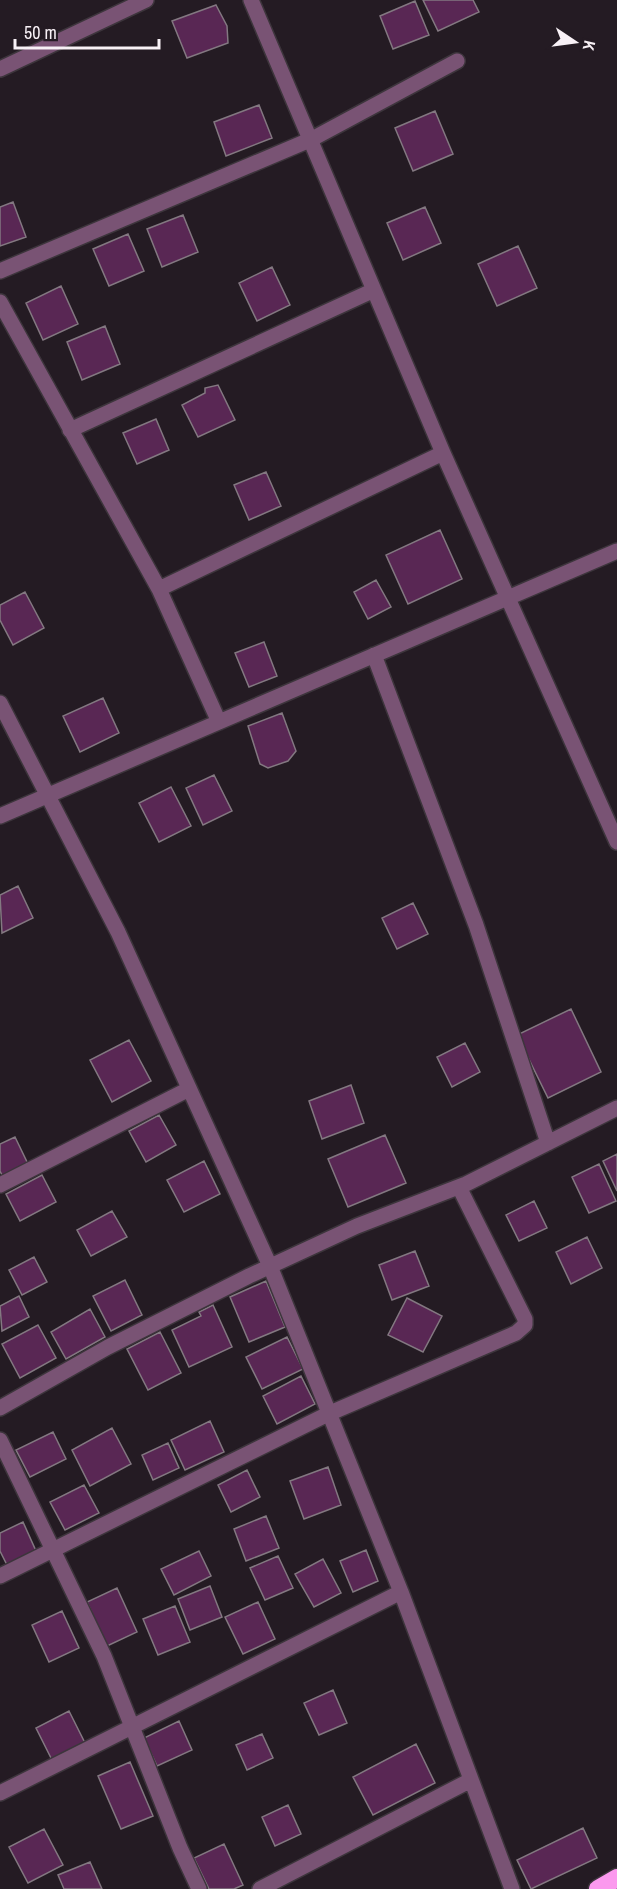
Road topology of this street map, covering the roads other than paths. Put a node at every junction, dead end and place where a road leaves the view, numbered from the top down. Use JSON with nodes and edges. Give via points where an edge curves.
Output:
{"nodes":[{"id":1,"x":146,"y":0,"type":"edge"},
{"id":2,"x":251,"y":0,"type":"edge"},
{"id":3,"x":457,"y":61,"type":"dead end"},
{"id":4,"x":0,"y":69,"type":"edge"},
{"id":5,"x":312,"y":139,"type":"junction"},
{"id":6,"x":0,"y":271,"type":"edge"},
{"id":7,"x":372,"y":291,"type":"junction"},
{"id":8,"x":0,"y":302,"type":"edge"},
{"id":9,"x":70,"y":430,"type":"junction"},
{"id":10,"x":443,"y":453,"type":"junction"},
{"id":11,"x":617,"y":551,"type":"edge"},
{"id":12,"x":159,"y":589,"type":"junction"},
{"id":13,"x":507,"y":598,"type":"junction"},
{"id":14,"x":374,"y":655,"type":"junction"},
{"id":15,"x":0,"y":703,"type":"edge"},
{"id":16,"x":219,"y":722,"type":"junction"},
{"id":17,"x":48,"y":796,"type":"junction"},
{"id":18,"x":0,"y":816,"type":"edge"},
{"id":19,"x":617,"y":842,"type":"edge"},
{"id":20,"x":189,"y":1089,"type":"junction"},
{"id":21,"x":617,"y":1108,"type":"edge"},
{"id":22,"x":548,"y":1143,"type":"junction"},
{"id":23,"x":0,"y":1185,"type":"edge"},
{"id":24,"x":459,"y":1187,"type":"junction"},
{"id":25,"x":270,"y":1266,"type":"junction"},
{"id":26,"x":0,"y":1408,"type":"edge"},
{"id":27,"x":328,"y":1413,"type":"junction"},
{"id":28,"x":0,"y":1440,"type":"edge"},
{"id":29,"x":54,"y":1552,"type":"junction"},
{"id":30,"x":0,"y":1576,"type":"edge"},
{"id":31,"x":401,"y":1592,"type":"junction"},
{"id":32,"x":132,"y":1727,"type":"junction"},
{"id":33,"x":471,"y":1780,"type":"junction"},
{"id":34,"x":0,"y":1793,"type":"edge"},
{"id":35,"x":617,"y":1879,"type":"edge"},
{"id":36,"x":199,"y":1889,"type":"edge"},
{"id":37,"x":260,"y":1889,"type":"edge"},
{"id":38,"x":512,"y":1889,"type":"edge"},
{"id":39,"x":598,"y":1889,"type":"edge"},
{"id":40,"x":614,"y":1889,"type":"edge"}],
"edges":[{"from":1,"to":4,"type":"street"},
{"from":2,"to":5,"type":"street"},
{"from":3,"to":5,"type":"street"},
{"from":5,"to":6,"type":"street"},
{"from":5,"to":7,"type":"street"},
{"from":7,"to":9,"type":"street"},
{"from":7,"to":10,"type":"street"},
{"from":8,"to":9,"type":"street"},
{"from":9,"to":12,"type":"street"},
{"from":10,"to":12,"type":"street"},
{"from":10,"to":13,"type":"street"},
{"from":11,"to":13,"type":"street"},
{"from":12,"to":16,"type":"street"},
{"from":13,"to":14,"type":"street"},
{"from":13,"to":19,"type":"street"},
{"from":14,"to":16,"type":"street"},
{"from":14,"to":22,"type":"street","via":[[476,925]]},
{"from":15,"to":17,"type":"street"},
{"from":16,"to":17,"type":"street"},
{"from":17,"to":18,"type":"street"},
{"from":17,"to":20,"type":"street","via":[[118,932]]},
{"from":20,"to":23,"type":"street"},
{"from":20,"to":25,"type":"street"},
{"from":21,"to":22,"type":"street"},
{"from":22,"to":24,"type":"street"},
{"from":24,"to":25,"type":"street","via":[[357,1226]]},
{"from":24,"to":27,"type":"street","via":[[525,1325],[516,1333]]},
{"from":25,"to":26,"type":"street","via":[[108,1347]]},
{"from":25,"to":27,"type":"street"},
{"from":27,"to":29,"type":"street"},
{"from":27,"to":31,"type":"street"},
{"from":28,"to":29,"type":"street"},
{"from":29,"to":30,"type":"street"},
{"from":29,"to":32,"type":"street","via":[[104,1656]]},
{"from":31,"to":32,"type":"street"},
{"from":31,"to":33,"type":"street"},
{"from":32,"to":34,"type":"street"},
{"from":32,"to":36,"type":"street"},
{"from":33,"to":37,"type":"street"},
{"from":33,"to":38,"type":"street"},
{"from":35,"to":39,"type":"highway"},
{"from":35,"to":40,"type":"highway"}]}
